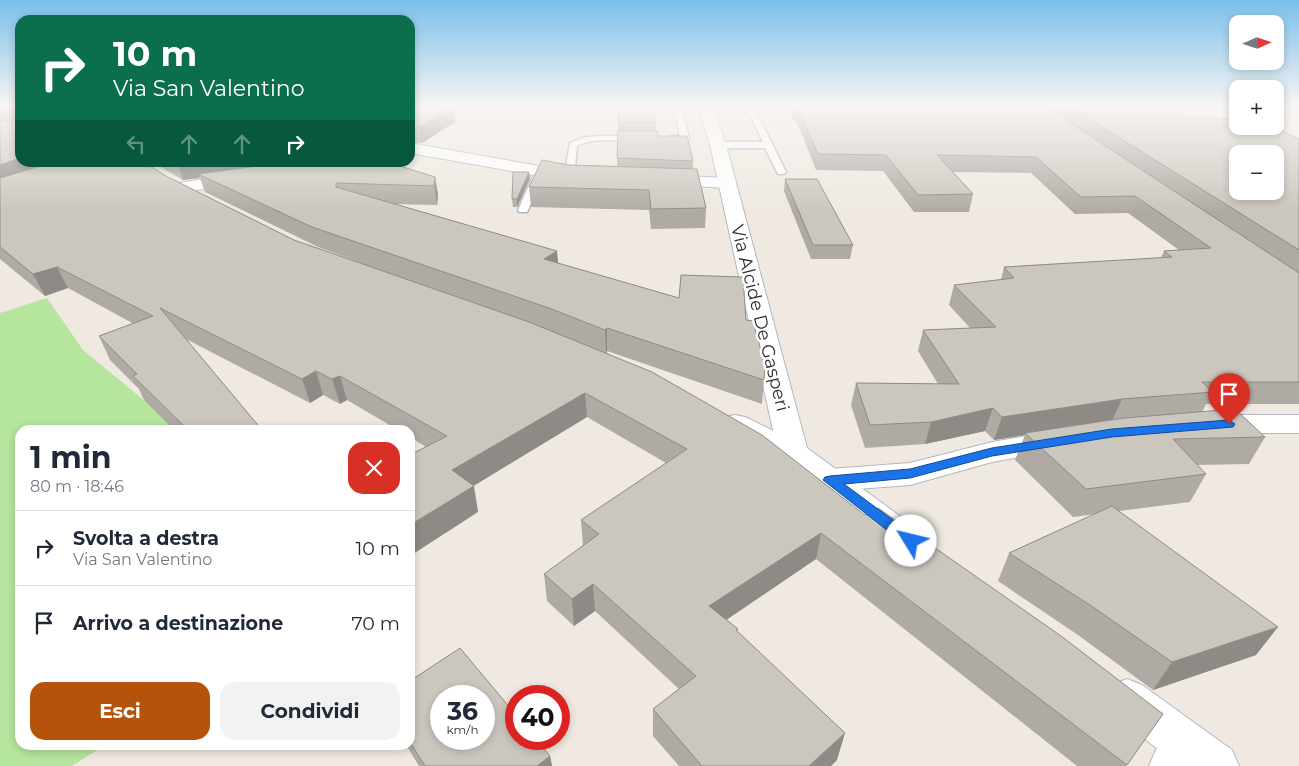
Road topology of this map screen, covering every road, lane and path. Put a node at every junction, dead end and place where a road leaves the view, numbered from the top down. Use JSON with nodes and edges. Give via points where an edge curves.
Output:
{"nodes":[{"id":1,"x":578,"y":141,"type":"edge"},
{"id":2,"x":717,"y":141,"type":"edge"},
{"id":3,"x":766,"y":141,"type":"edge"},
{"id":4,"x":718,"y":145,"type":"junction"},
{"id":5,"x":768,"y":145,"type":"junction"},
{"id":6,"x":415,"y":149,"type":"edge"},
{"id":7,"x":540,"y":172,"type":"junction"},
{"id":8,"x":781,"y":172,"type":"dead end"},
{"id":9,"x":156,"y":175,"type":"edge"},
{"id":10,"x":569,"y":177,"type":"junction"},
{"id":11,"x":253,"y":178,"type":"edge"},
{"id":12,"x":588,"y":178,"type":"edge"},
{"id":13,"x":646,"y":180,"type":"edge"},
{"id":14,"x":727,"y":183,"type":"junction"},
{"id":15,"x":178,"y":188,"type":"junction"},
{"id":16,"x":211,"y":206,"type":"edge"},
{"id":17,"x":522,"y":210,"type":"dead end"},
{"id":18,"x":714,"y":413,"type":"edge"},
{"id":19,"x":1299,"y":424,"type":"edge"},
{"id":20,"x":1192,"y":426,"type":"edge"},
{"id":21,"x":1085,"y":437,"type":"edge"},
{"id":22,"x":793,"y":453,"type":"junction"},
{"id":23,"x":830,"y":480,"type":"junction"},
{"id":24,"x":928,"y":553,"type":"edge"},
{"id":25,"x":1101,"y":678,"type":"edge"},
{"id":26,"x":1191,"y":758,"type":"edge"}],
"edges":[{"from":1,"to":10,"type":"lane","via":[[573,145]]},
{"from":2,"to":4,"type":"street","name":"Via Alcide De Gasperi"},
{"from":3,"to":5,"type":"lane"},
{"from":4,"to":5,"type":"lane"},
{"from":4,"to":14,"type":"street","name":"Via Alcide De Gasperi"},
{"from":5,"to":8,"type":"lane"},
{"from":6,"to":7,"type":"street"},
{"from":7,"to":10,"type":"street"},
{"from":7,"to":17,"type":"lane"},
{"from":9,"to":15,"type":"street"},
{"from":10,"to":12,"type":"street"},
{"from":11,"to":15,"type":"street"},
{"from":13,"to":14,"type":"street"},
{"from":14,"to":22,"type":"street","name":"Via Alcide De Gasperi"},
{"from":15,"to":16,"type":"street"},
{"from":18,"to":22,"type":"street"},
{"from":19,"to":20,"type":"street"},
{"from":21,"to":23,"type":"street","via":[[992,452],[910,474]]},
{"from":22,"to":23,"type":"street"},
{"from":23,"to":24,"type":"street"},
{"from":25,"to":26,"type":"street"}]}
